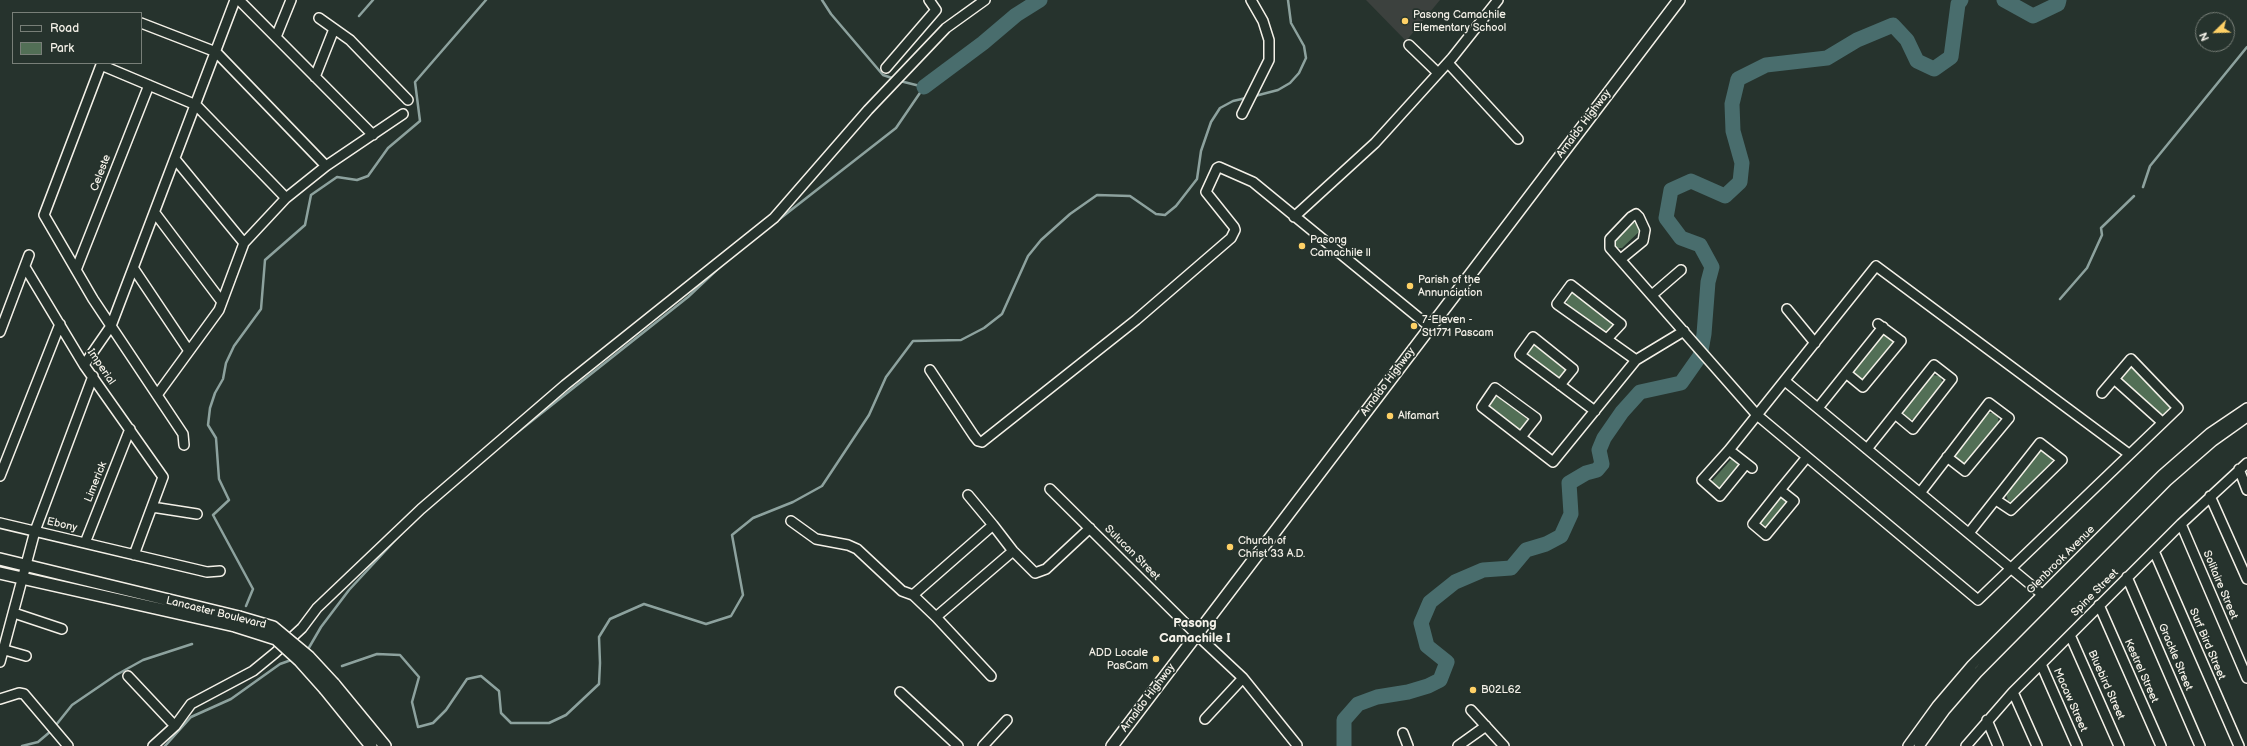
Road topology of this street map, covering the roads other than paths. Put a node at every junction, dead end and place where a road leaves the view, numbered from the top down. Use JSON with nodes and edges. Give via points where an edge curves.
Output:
{"nodes":[{"id":1,"x":236,"y":0,"type":"edge"},
{"id":2,"x":291,"y":0,"type":"edge"},
{"id":3,"x":929,"y":0,"type":"edge"},
{"id":4,"x":985,"y":0,"type":"edge"},
{"id":5,"x":1251,"y":0,"type":"edge"},
{"id":6,"x":1498,"y":0,"type":"edge"},
{"id":7,"x":1680,"y":0,"type":"edge"},
{"id":8,"x":319,"y":18,"type":"dead end"},
{"id":9,"x":142,"y":23,"type":"edge"},
{"id":10,"x":334,"y":29,"type":"junction"},
{"id":11,"x":276,"y":37,"type":"junction"},
{"id":12,"x":1409,"y":45,"type":"dead end"},
{"id":13,"x":216,"y":52,"type":"junction"},
{"id":14,"x":1448,"y":63,"type":"junction"},
{"id":15,"x":886,"y":68,"type":"dead end"},
{"id":16,"x":1438,"y":72,"type":"junction"},
{"id":17,"x":315,"y":76,"type":"junction"},
{"id":18,"x":149,"y":85,"type":"junction"},
{"id":19,"x":408,"y":100,"type":"dead end"},
{"id":20,"x":196,"y":105,"type":"junction"},
{"id":21,"x":403,"y":114,"type":"dead end"},
{"id":22,"x":1242,"y":114,"type":"dead end"},
{"id":23,"x":372,"y":134,"type":"junction"},
{"id":24,"x":1518,"y":139,"type":"dead end"},
{"id":25,"x":175,"y":159,"type":"junction"},
{"id":26,"x":326,"y":166,"type":"junction"},
{"id":27,"x":286,"y":198,"type":"junction"},
{"id":28,"x":155,"y":213,"type":"junction"},
{"id":29,"x":1294,"y":217,"type":"junction"},
{"id":30,"x":244,"y":243,"type":"junction"},
{"id":31,"x":29,"y":255,"type":"dead end"},
{"id":32,"x":1621,"y":259,"type":"junction"},
{"id":33,"x":24,"y":267,"type":"junction"},
{"id":34,"x":134,"y":269,"type":"junction"},
{"id":35,"x":76,"y":270,"type":"junction"},
{"id":36,"x":1681,"y":270,"type":"dead end"},
{"id":37,"x":1652,"y":295,"type":"junction"},
{"id":38,"x":222,"y":302,"type":"junction"},
{"id":39,"x":1787,"y":309,"type":"dead end"},
{"id":40,"x":60,"y":324,"type":"junction"},
{"id":41,"x":111,"y":326,"type":"junction"},
{"id":42,"x":1430,"y":327,"type":"junction"},
{"id":43,"x":1684,"y":331,"type":"junction"},
{"id":44,"x":0,"y":332,"type":"edge"},
{"id":45,"x":1607,"y":339,"type":"junction"},
{"id":46,"x":1815,"y":343,"type":"junction"},
{"id":47,"x":189,"y":351,"type":"junction"},
{"id":48,"x":1636,"y":360,"type":"junction"},
{"id":49,"x":84,"y":365,"type":"junction"},
{"id":50,"x":930,"y":370,"type":"dead end"},
{"id":51,"x":1846,"y":373,"type":"junction"},
{"id":52,"x":93,"y":376,"type":"junction"},
{"id":53,"x":2114,"y":379,"type":"junction"},
{"id":54,"x":1785,"y":381,"type":"junction"},
{"id":55,"x":1560,"y":385,"type":"junction"},
{"id":56,"x":2102,"y":393,"type":"dead end"},
{"id":57,"x":157,"y":395,"type":"junction"},
{"id":58,"x":1818,"y":408,"type":"junction"},
{"id":59,"x":2247,"y":408,"type":"edge"},
{"id":60,"x":1595,"y":411,"type":"junction"},
{"id":61,"x":1895,"y":414,"type":"junction"},
{"id":62,"x":1757,"y":415,"type":"junction"},
{"id":63,"x":2247,"y":417,"type":"edge"},
{"id":64,"x":2162,"y":422,"type":"junction"},
{"id":65,"x":130,"y":429,"type":"junction"},
{"id":66,"x":1521,"y":437,"type":"junction"},
{"id":67,"x":184,"y":445,"type":"dead end"},
{"id":68,"x":1867,"y":449,"type":"junction"},
{"id":69,"x":1729,"y":450,"type":"junction"},
{"id":70,"x":2128,"y":454,"type":"junction"},
{"id":71,"x":1807,"y":457,"type":"junction"},
{"id":72,"x":1947,"y":457,"type":"junction"},
{"id":73,"x":2247,"y":463,"type":"edge"},
{"id":74,"x":2239,"y":469,"type":"junction"},
{"id":75,"x":0,"y":476,"type":"edge"},
{"id":76,"x":1050,"y":489,"type":"dead end"},
{"id":77,"x":1780,"y":490,"type":"junction"},
{"id":78,"x":2247,"y":490,"type":"edge"},
{"id":79,"x":1920,"y":493,"type":"junction"},
{"id":80,"x":968,"y":496,"type":"dead end"},
{"id":81,"x":2210,"y":496,"type":"junction"},
{"id":82,"x":1996,"y":500,"type":"junction"},
{"id":83,"x":152,"y":507,"type":"junction"},
{"id":84,"x":197,"y":514,"type":"dead end"},
{"id":85,"x":791,"y":520,"type":"dead end"},
{"id":86,"x":0,"y":523,"type":"edge"},
{"id":87,"x":2181,"y":524,"type":"junction"},
{"id":88,"x":994,"y":525,"type":"junction"},
{"id":89,"x":1090,"y":528,"type":"junction"},
{"id":90,"x":35,"y":531,"type":"junction"},
{"id":91,"x":1969,"y":533,"type":"junction"},
{"id":92,"x":85,"y":543,"type":"junction"},
{"id":93,"x":1013,"y":551,"type":"junction"},
{"id":94,"x":2154,"y":551,"type":"junction"},
{"id":95,"x":134,"y":555,"type":"junction"},
{"id":96,"x":0,"y":560,"type":"edge"},
{"id":97,"x":26,"y":566,"type":"junction"},
{"id":98,"x":2011,"y":568,"type":"junction"},
{"id":99,"x":220,"y":571,"type":"dead end"},
{"id":100,"x":0,"y":573,"type":"edge"},
{"id":101,"x":2127,"y":577,"type":"junction"},
{"id":102,"x":23,"y":578,"type":"junction"},
{"id":103,"x":2247,"y":579,"type":"edge"},
{"id":104,"x":913,"y":595,"type":"junction"},
{"id":105,"x":2043,"y":595,"type":"junction"},
{"id":106,"x":2099,"y":605,"type":"junction"},
{"id":107,"x":14,"y":613,"type":"junction"},
{"id":108,"x":936,"y":617,"type":"junction"},
{"id":109,"x":237,"y":621,"type":"junction"},
{"id":110,"x":62,"y":629,"type":"dead end"},
{"id":111,"x":1196,"y":634,"type":"junction"},
{"id":112,"x":2070,"y":635,"type":"junction"},
{"id":113,"x":4,"y":650,"type":"junction"},
{"id":114,"x":26,"y":656,"type":"dead end"},
{"id":115,"x":0,"y":662,"type":"edge"},
{"id":116,"x":2040,"y":664,"type":"junction"},
{"id":117,"x":128,"y":676,"type":"dead end"},
{"id":118,"x":991,"y":676,"type":"dead end"},
{"id":119,"x":1243,"y":678,"type":"junction"},
{"id":120,"x":2247,"y":678,"type":"edge"},
{"id":121,"x":330,"y":686,"type":"junction"},
{"id":122,"x":900,"y":692,"type":"dead end"},
{"id":123,"x":2013,"y":692,"type":"junction"},
{"id":124,"x":0,"y":699,"type":"edge"},
{"id":125,"x":1471,"y":710,"type":"dead end"},
{"id":126,"x":1205,"y":719,"type":"dead end"},
{"id":127,"x":1007,"y":720,"type":"dead end"},
{"id":128,"x":1987,"y":720,"type":"junction"},
{"id":129,"x":175,"y":726,"type":"junction"},
{"id":130,"x":1486,"y":726,"type":"junction"},
{"id":131,"x":1403,"y":733,"type":"dead end"},
{"id":132,"x":1297,"y":745,"type":"edge"},
{"id":133,"x":68,"y":746,"type":"edge"},
{"id":134,"x":153,"y":746,"type":"edge"},
{"id":135,"x":371,"y":746,"type":"edge"},
{"id":136,"x":385,"y":746,"type":"edge"},
{"id":137,"x":958,"y":746,"type":"edge"},
{"id":138,"x":983,"y":746,"type":"edge"},
{"id":139,"x":1112,"y":746,"type":"edge"},
{"id":140,"x":1408,"y":746,"type":"edge"},
{"id":141,"x":1458,"y":746,"type":"edge"},
{"id":142,"x":1504,"y":746,"type":"edge"},
{"id":143,"x":1908,"y":746,"type":"edge"},
{"id":144,"x":1919,"y":746,"type":"edge"},
{"id":145,"x":1966,"y":746,"type":"edge"},
{"id":146,"x":1998,"y":746,"type":"edge"},
{"id":147,"x":2037,"y":746,"type":"edge"},
{"id":148,"x":2077,"y":746,"type":"edge"},
{"id":149,"x":2119,"y":746,"type":"edge"},
{"id":150,"x":2161,"y":746,"type":"edge"},
{"id":151,"x":2200,"y":746,"type":"edge"},
{"id":152,"x":2239,"y":746,"type":"edge"}],
"edges":[{"from":1,"to":11,"type":"street"},
{"from":1,"to":13,"type":"street"},
{"from":2,"to":11,"type":"street"},
{"from":3,"to":15,"type":"street","via":[[936,10]]},
{"from":4,"to":129,"type":"street","via":[[946,28],[774,218],[565,385],[421,509],[317,608],[302,628],[275,653],[253,671],[191,704]]},
{"from":5,"to":22,"type":"street","via":[[1269,40],[1269,60]]},
{"from":6,"to":14,"type":"street"},
{"from":7,"to":42,"type":"main road","name":"Arnaldo Highway"},
{"from":8,"to":10,"type":"street"},
{"from":9,"to":13,"type":"street"},
{"from":10,"to":17,"type":"street"},
{"from":10,"to":19,"type":"street","via":[[350,40]]},
{"from":11,"to":17,"type":"street"},
{"from":12,"to":16,"type":"street"},
{"from":13,"to":20,"type":"street"},
{"from":13,"to":26,"type":"street"},
{"from":14,"to":16,"type":"street"},
{"from":14,"to":24,"type":"street"},
{"from":16,"to":29,"type":"street","via":[[1376,143]]},
{"from":17,"to":23,"type":"street"},
{"from":18,"to":20,"type":"street"},
{"from":18,"to":35,"type":"street","name":"Celeste"},
{"from":18,"to":35,"type":"street","via":[[101,65],[44,215]]},
{"from":20,"to":25,"type":"street"},
{"from":20,"to":27,"type":"street"},
{"from":21,"to":23,"type":"street"},
{"from":23,"to":26,"type":"street"},
{"from":25,"to":28,"type":"street"},
{"from":25,"to":30,"type":"street"},
{"from":26,"to":27,"type":"street"},
{"from":27,"to":30,"type":"street"},
{"from":28,"to":34,"type":"street"},
{"from":28,"to":38,"type":"street"},
{"from":29,"to":42,"type":"street"},
{"from":29,"to":50,"type":"street","via":[[1253,182],[1223,167],[1216,168],[1206,192],[1234,227],[1231,238],[1136,320],[982,442],[974,436]]},
{"from":30,"to":38,"type":"street"},
{"from":31,"to":33,"type":"street"},
{"from":32,"to":32,"type":"street","via":[[1643,241],[1645,230],[1636,214],[1609,243]]},
{"from":32,"to":37,"type":"street"},
{"from":33,"to":40,"type":"street","name":"Imperial"},
{"from":33,"to":44,"type":"street"},
{"from":34,"to":41,"type":"street"},
{"from":34,"to":47,"type":"street"},
{"from":35,"to":41,"type":"street"},
{"from":36,"to":37,"type":"street"},
{"from":37,"to":43,"type":"street"},
{"from":38,"to":47,"type":"street"},
{"from":39,"to":46,"type":"street"},
{"from":40,"to":49,"type":"street","name":"Imperial"},
{"from":40,"to":75,"type":"street"},
{"from":41,"to":49,"type":"street"},
{"from":41,"to":57,"type":"street"},
{"from":42,"to":111,"type":"main road","name":"Arnaldo Highway"},
{"from":43,"to":48,"type":"street"},
{"from":43,"to":62,"type":"street"},
{"from":45,"to":45,"type":"street","via":[[1621,324],[1571,285],[1557,304]]},
{"from":45,"to":48,"type":"street"},
{"from":46,"to":54,"type":"street"},
{"from":46,"to":70,"type":"street","via":[[1876,266]]},
{"from":47,"to":57,"type":"street"},
{"from":48,"to":60,"type":"street"},
{"from":49,"to":52,"type":"street","name":"Imperial"},
{"from":51,"to":51,"type":"street","via":[[1881,326],[1901,341],[1863,387]]},
{"from":51,"to":58,"type":"street"},
{"from":52,"to":65,"type":"street","name":"Imperial"},
{"from":52,"to":90,"type":"street","name":"Ebony"},
{"from":53,"to":56,"type":"street"},
{"from":53,"to":64,"type":"street"},
{"from":53,"to":64,"type":"street","via":[[2131,359],[2178,408]]},
{"from":54,"to":58,"type":"street"},
{"from":54,"to":62,"type":"street"},
{"from":55,"to":55,"type":"street","via":[[1520,355],[1533,337],[1573,369]]},
{"from":55,"to":60,"type":"street"},
{"from":57,"to":67,"type":"street","via":[[183,434]]},
{"from":58,"to":68,"type":"street"},
{"from":59,"to":105,"type":"street","name":"Glenbrook Avenue","via":[[2210,433],[2162,475]]},
{"from":60,"to":66,"type":"street","via":[[1553,462]]},
{"from":61,"to":61,"type":"street","via":[[1934,365],[1952,379],[1913,429]]},
{"from":61,"to":68,"type":"street"},
{"from":62,"to":69,"type":"street"},
{"from":62,"to":71,"type":"street"},
{"from":63,"to":144,"type":"street","name":"Glenbrook Avenue","via":[[2213,441],[2167,481],[1977,673]]},
{"from":64,"to":70,"type":"street"},
{"from":65,"to":83,"type":"street","name":"Imperial","via":[[163,477]]},
{"from":65,"to":92,"type":"street","name":"Limerick"},
{"from":66,"to":66,"type":"street","via":[[1482,407],[1495,388],[1536,418]]},
{"from":68,"to":79,"type":"street"},
{"from":69,"to":69,"type":"street","via":[[1702,480],[1720,496],[1749,466]]},
{"from":70,"to":98,"type":"street"},
{"from":71,"to":77,"type":"street"},
{"from":71,"to":98,"type":"street","via":[[1978,600]]},
{"from":72,"to":72,"type":"street","via":[[1989,403],[2009,418],[1965,472]]},
{"from":72,"to":79,"type":"street"},
{"from":73,"to":74,"type":"street","name":"Spine Street"},
{"from":74,"to":78,"type":"street"},
{"from":74,"to":81,"type":"street","name":"Spine Street"},
{"from":76,"to":89,"type":"street","name":"Sulucan Street"},
{"from":77,"to":77,"type":"street","via":[[1753,524],[1766,535],[1794,502]]},
{"from":79,"to":91,"type":"street"},
{"from":80,"to":88,"type":"street"},
{"from":81,"to":87,"type":"street","name":"Spine Street"},
{"from":81,"to":103,"type":"street"},
{"from":82,"to":82,"type":"street","via":[[2011,510],[2062,460],[2040,443]]},
{"from":82,"to":91,"type":"street"},
{"from":83,"to":84,"type":"street"},
{"from":83,"to":95,"type":"street"},
{"from":85,"to":104,"type":"street","via":[[816,539],[857,549],[902,591]]},
{"from":86,"to":90,"type":"street"},
{"from":87,"to":94,"type":"street","name":"Spine Street"},
{"from":87,"to":120,"type":"street","name":"Solitaire Street"},
{"from":88,"to":93,"type":"street"},
{"from":88,"to":104,"type":"street"},
{"from":89,"to":93,"type":"street","via":[[1040,573],[1035,574]]},
{"from":89,"to":111,"type":"street","name":"Sulucan Street"},
{"from":90,"to":92,"type":"street","name":"Ebony"},
{"from":90,"to":97,"type":"street"},
{"from":91,"to":98,"type":"street"},
{"from":92,"to":95,"type":"street","name":"Ebony"},
{"from":93,"to":108,"type":"street"},
{"from":94,"to":101,"type":"street","name":"Spine Street"},
{"from":94,"to":152,"type":"street","name":"Surf Bird Street"},
{"from":95,"to":99,"type":"street","name":"Ebony","via":[[207,572]]},
{"from":96,"to":97,"type":"main road","name":"Lancaster Boulevard"},
{"from":97,"to":102,"type":"street"},
{"from":97,"to":109,"type":"main road","name":"Lancaster Boulevard"},
{"from":98,"to":105,"type":"street"},
{"from":100,"to":102,"type":"main road","name":"Lancaster Boulevard"},
{"from":101,"to":106,"type":"street","name":"Spine Street"},
{"from":101,"to":151,"type":"street","name":"Grackle Street"},
{"from":102,"to":107,"type":"street"},
{"from":102,"to":109,"type":"main road","name":"Lancaster Boulevard"},
{"from":104,"to":108,"type":"street"},
{"from":105,"to":143,"type":"street","name":"Glenbrook Avenue","via":[[1951,688]]},
{"from":106,"to":112,"type":"street","name":"Spine Street"},
{"from":106,"to":150,"type":"street","name":"Kestrel Street"},
{"from":107,"to":110,"type":"street"},
{"from":107,"to":113,"type":"street"},
{"from":108,"to":118,"type":"street"},
{"from":109,"to":121,"type":"main road","name":"Lancaster Boulevard","bridge":true,"via":[[273,627],[309,657]]},
{"from":111,"to":119,"type":"street","name":"Sulucan Street"},
{"from":111,"to":139,"type":"main road","name":"Arnaldo Highway"},
{"from":112,"to":116,"type":"street","name":"Spine Street"},
{"from":112,"to":149,"type":"street","name":"Bluebird Street"},
{"from":113,"to":114,"type":"street"},
{"from":113,"to":115,"type":"street"},
{"from":116,"to":123,"type":"street","name":"Spine Street"},
{"from":116,"to":148,"type":"street","name":"Macaw Street"},
{"from":117,"to":129,"type":"street"},
{"from":119,"to":126,"type":"street"},
{"from":119,"to":132,"type":"street","name":"Sulucan Street"},
{"from":121,"to":135,"type":"main road","name":"Lancaster Boulevard"},
{"from":121,"to":136,"type":"main road","name":"Lancaster Boulevard"},
{"from":122,"to":137,"type":"street"},
{"from":123,"to":128,"type":"street","name":"Spine Street"},
{"from":123,"to":147,"type":"street"},
{"from":124,"to":133,"type":"street","via":[[24,694]]},
{"from":125,"to":130,"type":"street"},
{"from":127,"to":138,"type":"street"},
{"from":128,"to":145,"type":"street","name":"Spine Street"},
{"from":128,"to":146,"type":"street"},
{"from":129,"to":134,"type":"street"},
{"from":130,"to":141,"type":"street"},
{"from":130,"to":142,"type":"street"},
{"from":131,"to":140,"type":"street"}]}
